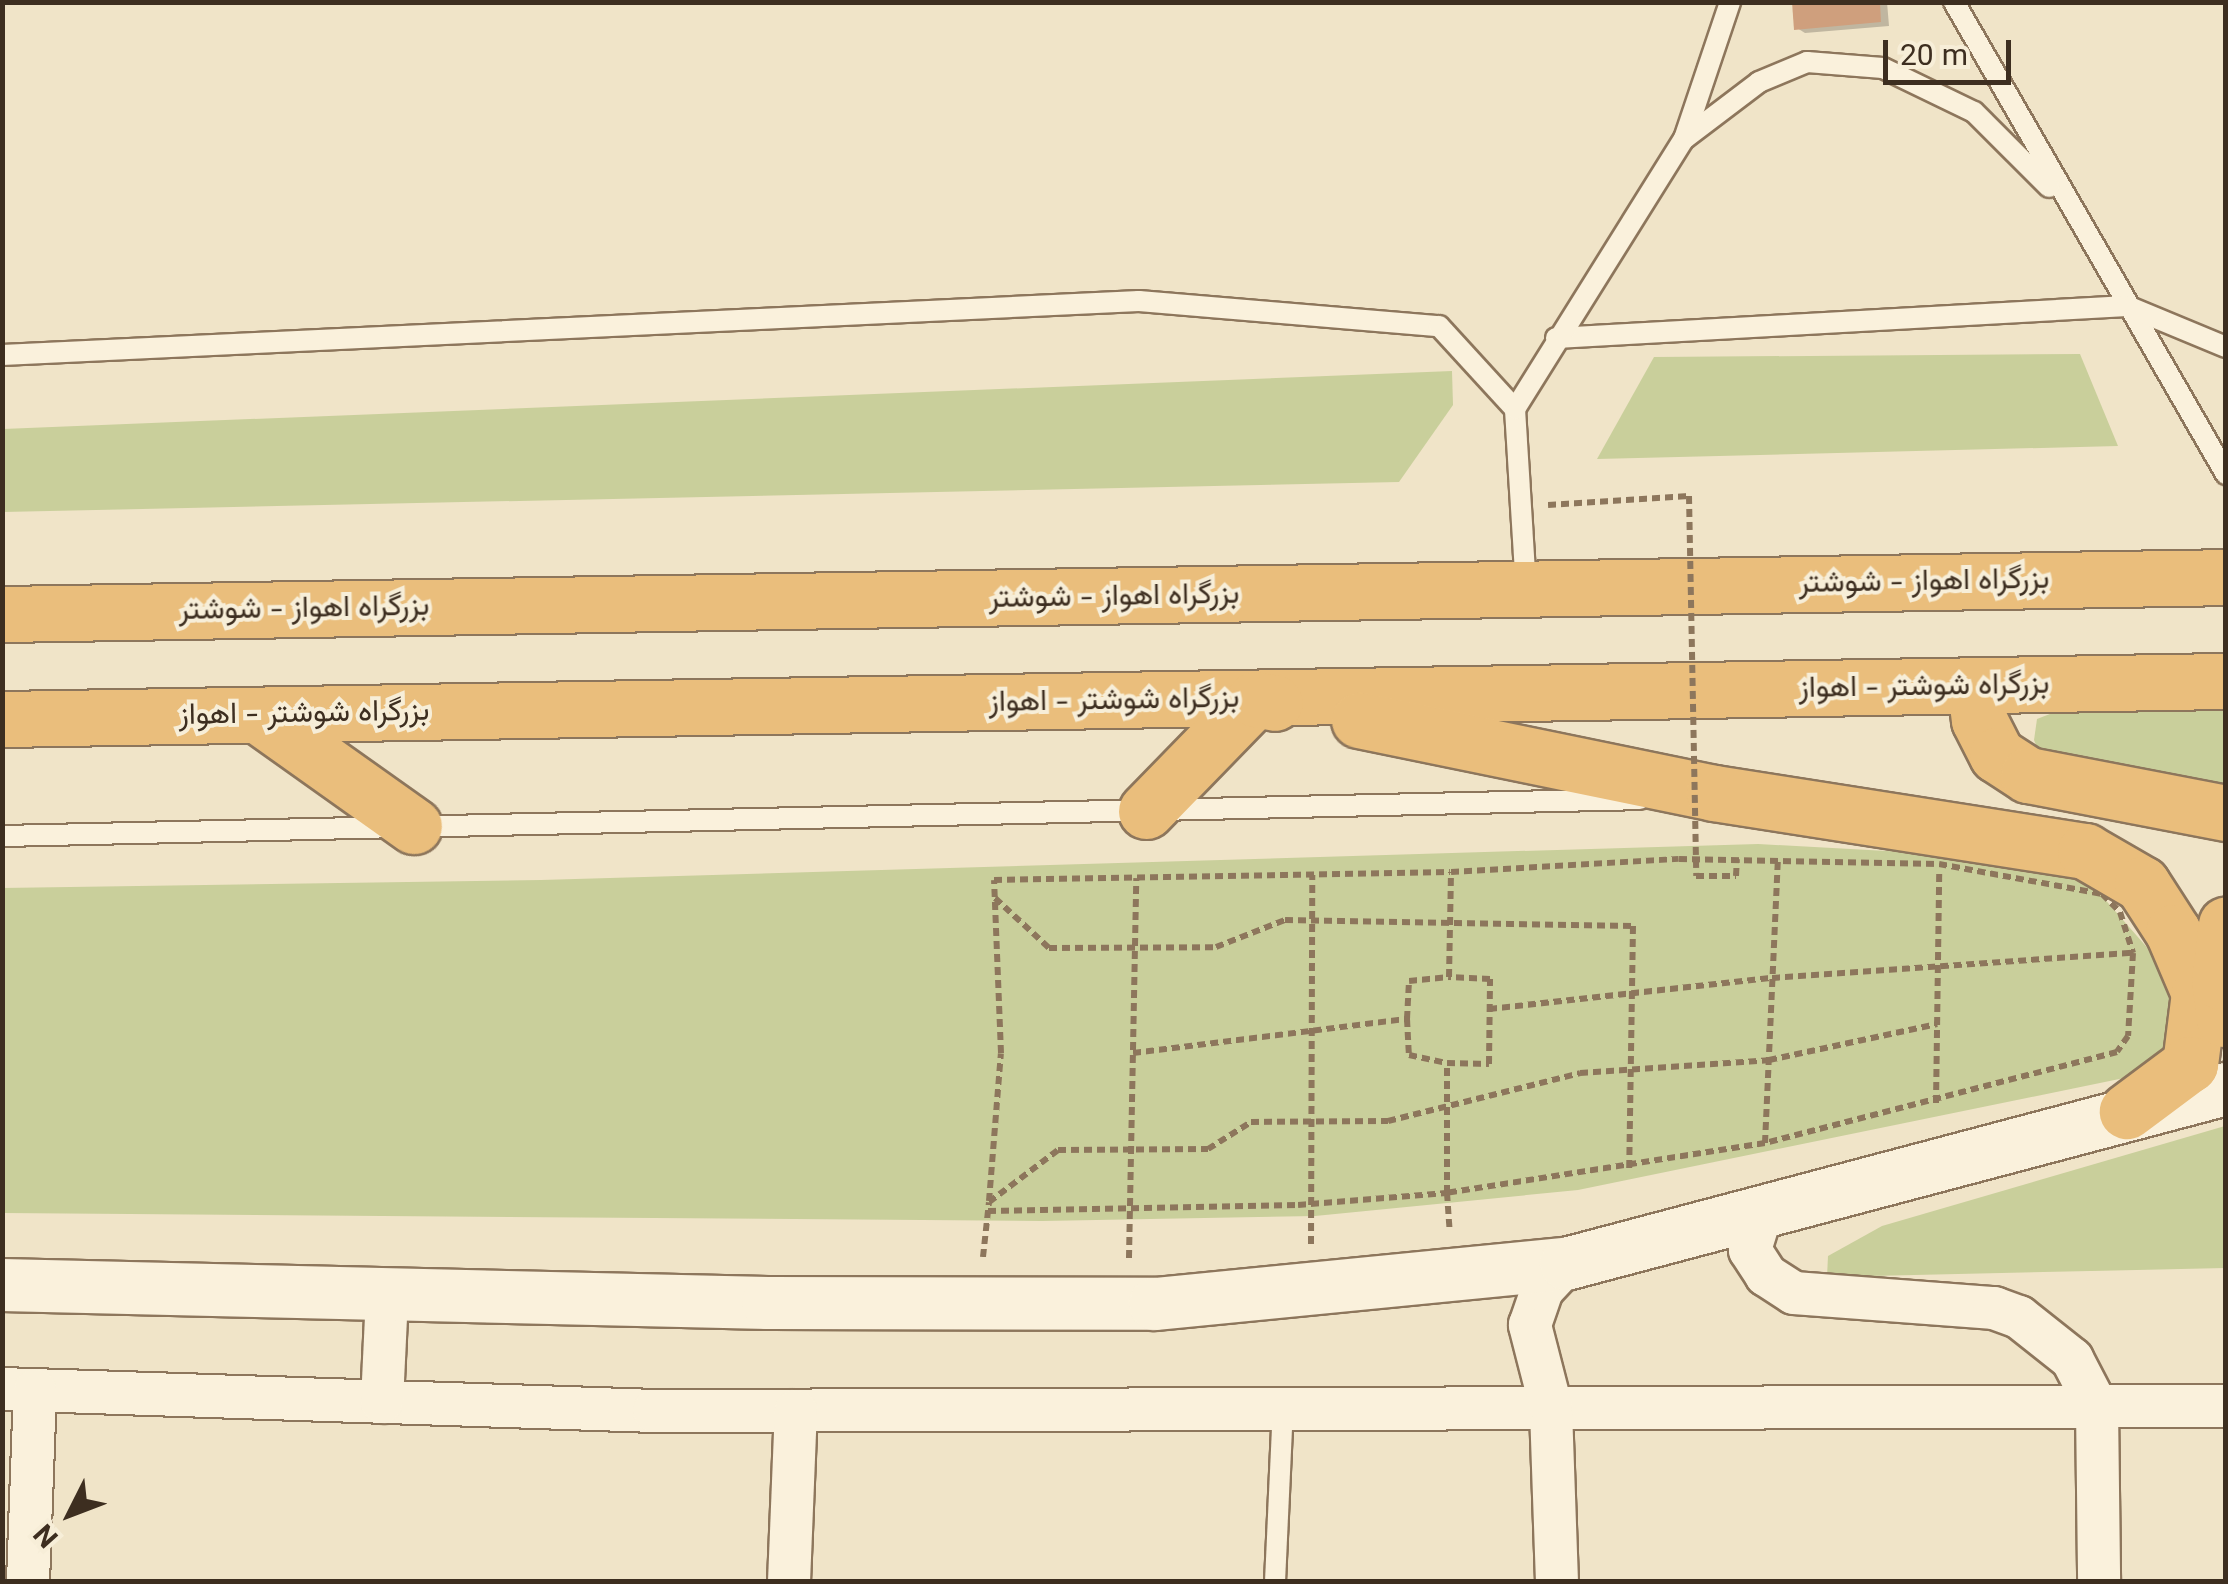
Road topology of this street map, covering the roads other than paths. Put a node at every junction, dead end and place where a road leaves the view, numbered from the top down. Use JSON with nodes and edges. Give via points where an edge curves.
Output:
{"nodes":[{"id":1,"x":1730,"y":2,"type":"edge"},
{"id":2,"x":1954,"y":2,"type":"edge"},
{"id":3,"x":1684,"y":139,"type":"junction"},
{"id":4,"x":2071,"y":210,"type":"junction"},
{"id":5,"x":2128,"y":306,"type":"junction"},
{"id":6,"x":1556,"y":338,"type":"junction"},
{"id":7,"x":2226,"y":347,"type":"edge"},
{"id":8,"x":2,"y":355,"type":"edge"},
{"id":9,"x":1516,"y":410,"type":"junction"},
{"id":10,"x":2226,"y":474,"type":"edge"},
{"id":11,"x":2226,"y":577,"type":"edge"},
{"id":12,"x":1526,"y":591,"type":"junction"},
{"id":13,"x":2,"y":614,"type":"edge"},
{"id":14,"x":2226,"y":681,"type":"edge"},
{"id":15,"x":1975,"y":688,"type":"junction"},
{"id":16,"x":1255,"y":699,"type":"junction"},
{"id":17,"x":259,"y":716,"type":"junction"},
{"id":18,"x":2,"y":719,"type":"edge"},
{"id":19,"x":1714,"y":792,"type":"junction"},
{"id":20,"x":1146,"y":811,"type":"junction"},
{"id":21,"x":2226,"y":813,"type":"edge"},
{"id":22,"x":414,"y":826,"type":"junction"},
{"id":23,"x":2,"y":836,"type":"edge"},
{"id":24,"x":2226,"y":924,"type":"edge"},
{"id":25,"x":2226,"y":1027,"type":"edge"},
{"id":26,"x":2226,"y":1089,"type":"edge"},
{"id":27,"x":2127,"y":1112,"type":"junction"},
{"id":28,"x":1762,"y":1211,"type":"junction"},
{"id":29,"x":1566,"y":1264,"type":"junction"},
{"id":30,"x":2,"y":1285,"type":"edge"},
{"id":31,"x":387,"y":1294,"type":"junction"},
{"id":32,"x":19,"y":1389,"type":"edge"},
{"id":33,"x":382,"y":1402,"type":"junction"},
{"id":34,"x":2226,"y":1406,"type":"edge"},
{"id":35,"x":1551,"y":1407,"type":"junction"},
{"id":36,"x":2097,"y":1407,"type":"junction"},
{"id":37,"x":1283,"y":1410,"type":"junction"},
{"id":38,"x":796,"y":1411,"type":"junction"},
{"id":39,"x":28,"y":1582,"type":"edge"},
{"id":40,"x":788,"y":1582,"type":"edge"},
{"id":41,"x":1275,"y":1582,"type":"edge"},
{"id":42,"x":1557,"y":1582,"type":"edge"},
{"id":43,"x":2099,"y":1582,"type":"edge"}],
"edges":[{"from":1,"to":3,"type":"lane"},
{"from":2,"to":4,"type":"lane"},
{"from":3,"to":4,"type":"lane","via":[[1759,82],[1807,62],[1883,68],[1974,112]]},
{"from":3,"to":6,"type":"lane"},
{"from":4,"to":5,"type":"lane"},
{"from":5,"to":6,"type":"lane"},
{"from":5,"to":7,"type":"lane"},
{"from":5,"to":10,"type":"lane"},
{"from":6,"to":9,"type":"lane"},
{"from":8,"to":9,"type":"lane","via":[[1139,301],[1439,326]]},
{"from":9,"to":12,"type":"lane"},
{"from":11,"to":12,"type":"highway","name":"بزرگراه اهواز - شوشتر"},
{"from":12,"to":13,"type":"highway","name":"بزرگراه اهواز - شوشتر"},
{"from":14,"to":15,"type":"highway","name":"بزرگراه شوشتر - اهواز"},
{"from":15,"to":16,"type":"highway","name":"بزرگراه شوشتر - اهواز"},
{"from":15,"to":21,"type":"highway","via":[[1979,720],[1996,755],[2028,775]]},
{"from":16,"to":17,"type":"highway","name":"بزرگراه شوشتر - اهواز"},
{"from":16,"to":19,"type":"highway"},
{"from":16,"to":20,"type":"highway"},
{"from":17,"to":18,"type":"highway","name":"بزرگراه شوشتر - اهواز"},
{"from":17,"to":22,"type":"highway"},
{"from":19,"to":20,"type":"lane","via":[[1592,803]]},
{"from":19,"to":27,"type":"highway","via":[[2085,851],[2142,884],[2173,932],[2199,993],[2190,1064]]},
{"from":20,"to":22,"type":"lane"},
{"from":22,"to":23,"type":"lane"},
{"from":24,"to":25,"type":"highway","via":[[2219,981]]},
{"from":26,"to":27,"type":"street"},
{"from":27,"to":28,"type":"street"},
{"from":28,"to":29,"type":"street"},
{"from":28,"to":36,"type":"street","via":[[1750,1250],[1766,1274],[1794,1293],[1994,1308],[2019,1317],[2072,1358]]},
{"from":29,"to":31,"type":"street","via":[[1128,1304]]},
{"from":29,"to":35,"type":"street","via":[[1542,1290],[1530,1326]]},
{"from":30,"to":31,"type":"street"},
{"from":31,"to":33,"type":"street"},
{"from":32,"to":33,"type":"street"},
{"from":32,"to":39,"type":"street"},
{"from":33,"to":38,"type":"street"},
{"from":34,"to":36,"type":"street"},
{"from":35,"to":36,"type":"street"},
{"from":35,"to":37,"type":"street"},
{"from":35,"to":42,"type":"street"},
{"from":36,"to":43,"type":"street"},
{"from":37,"to":38,"type":"street"},
{"from":37,"to":41,"type":"lane"},
{"from":38,"to":40,"type":"street"}]}
